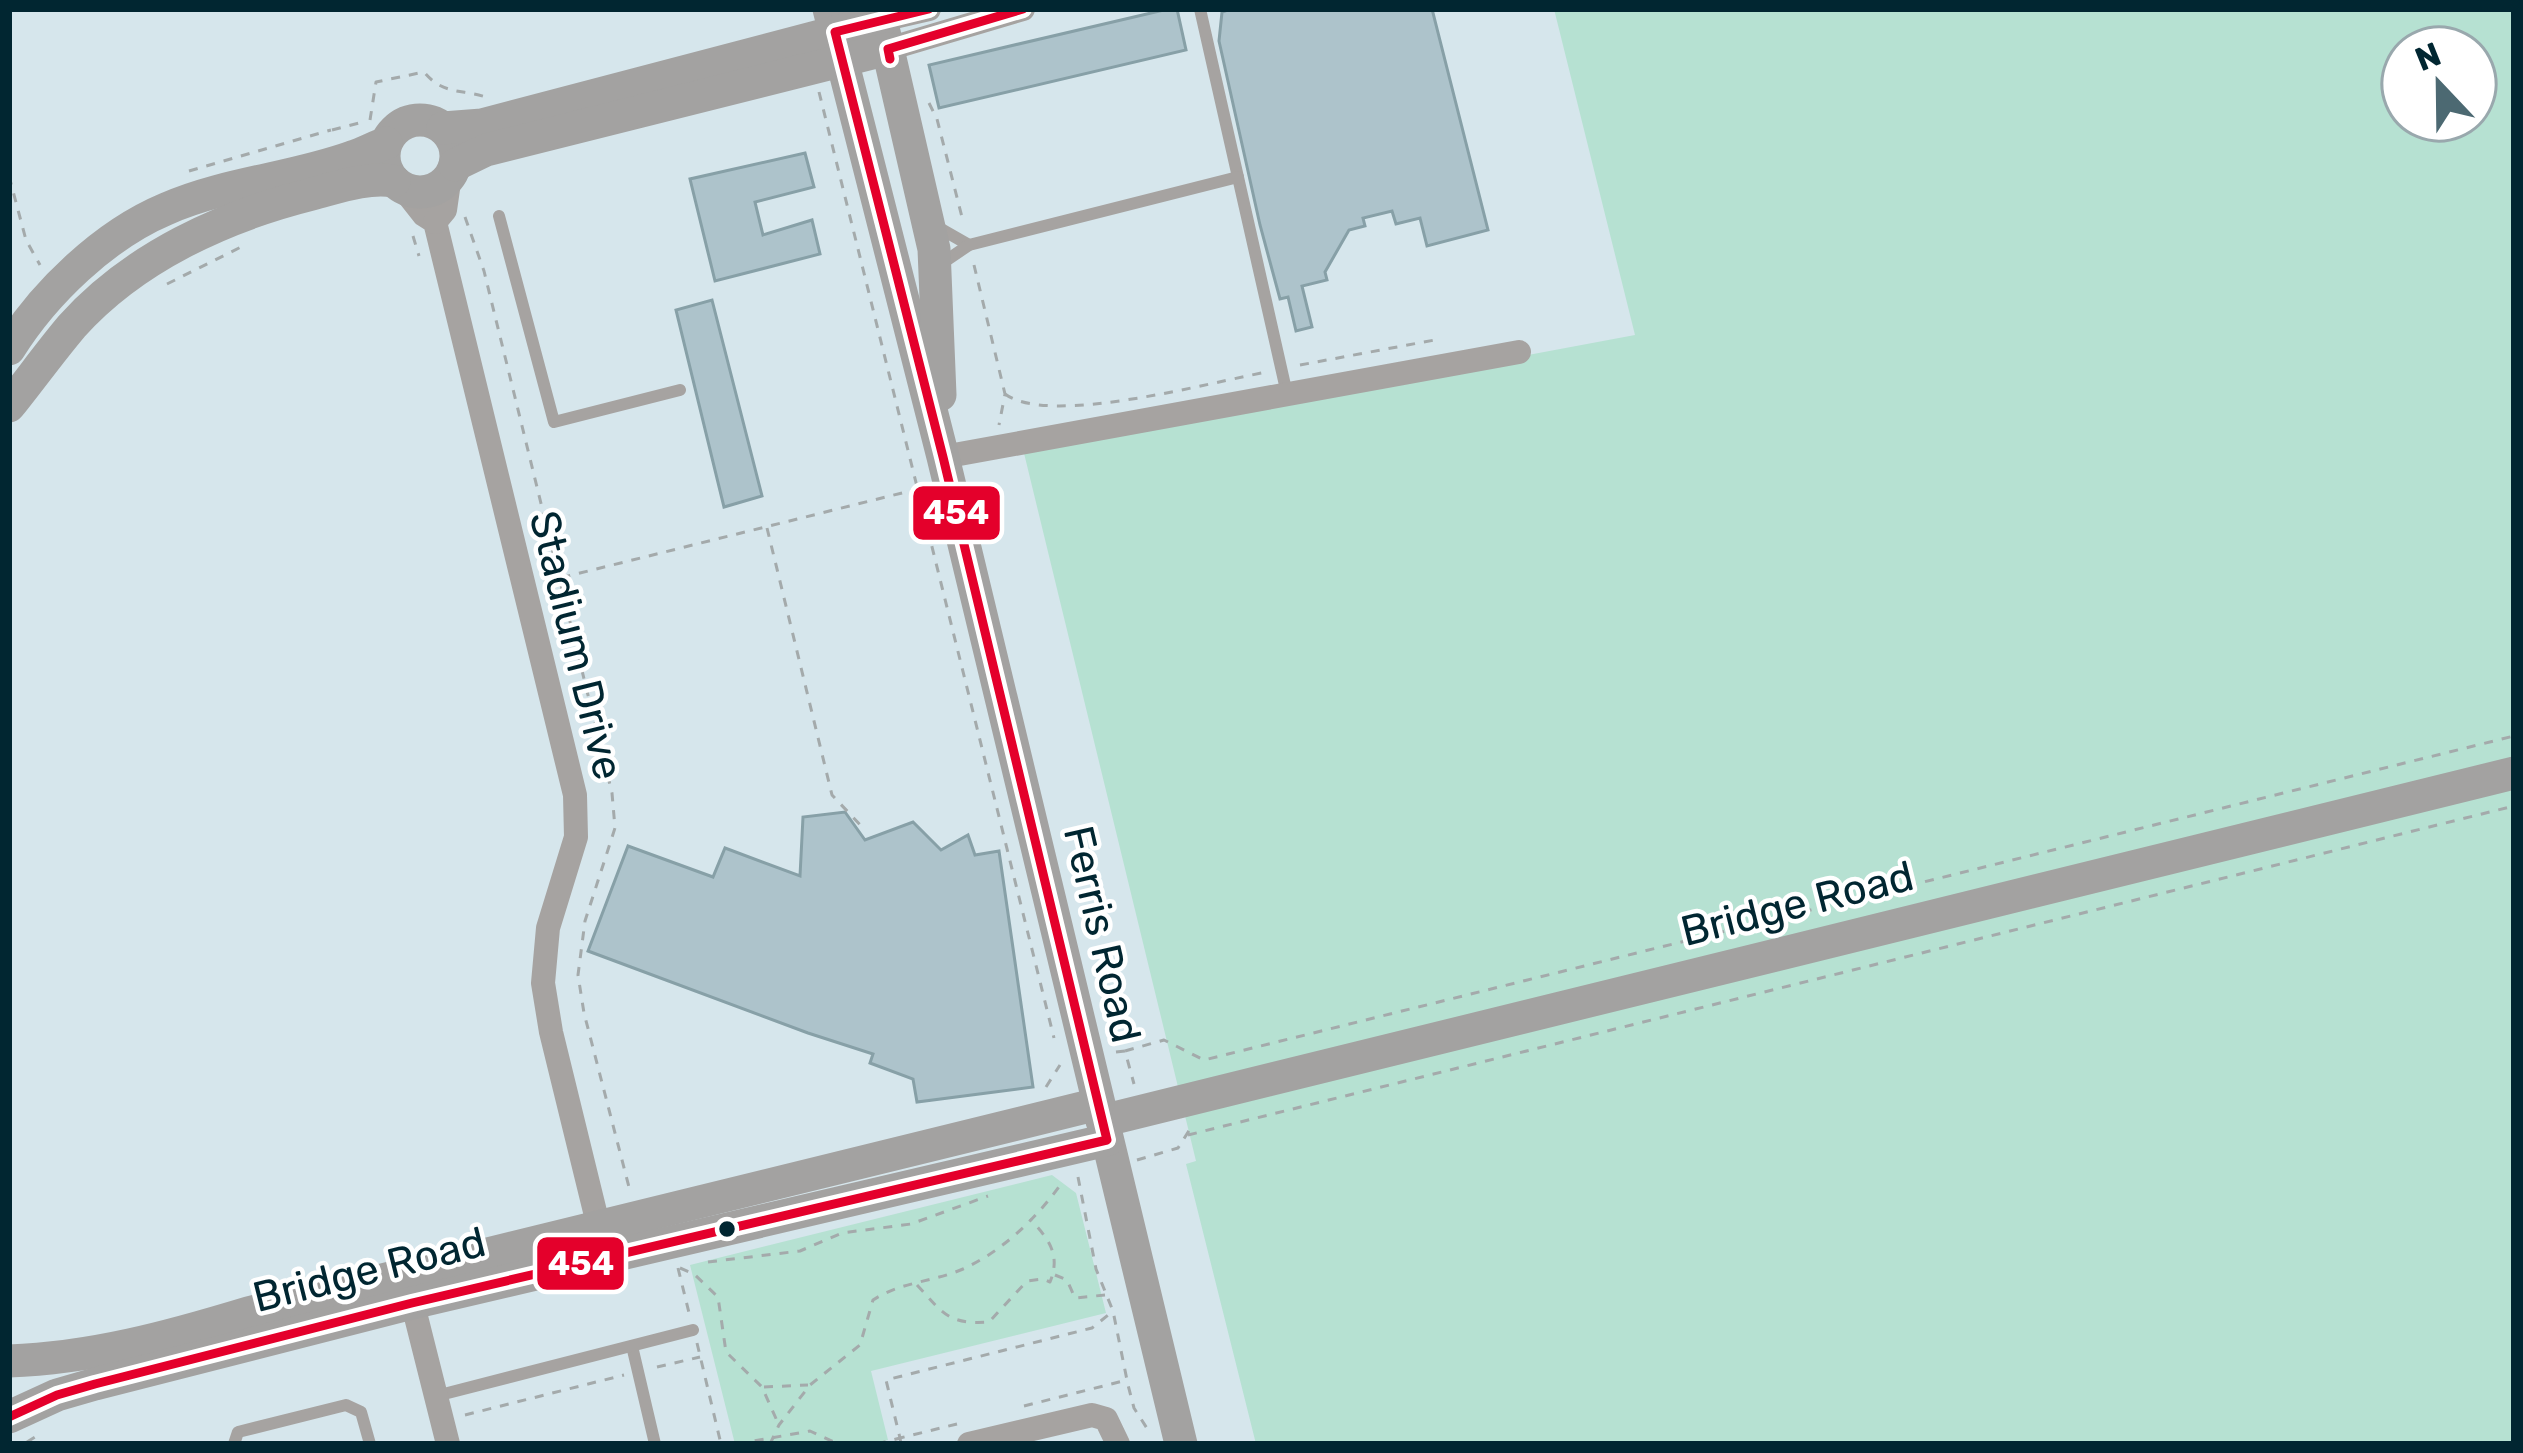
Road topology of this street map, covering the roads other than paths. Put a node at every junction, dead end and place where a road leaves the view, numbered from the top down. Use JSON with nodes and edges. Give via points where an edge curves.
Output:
{"nodes":[{"id":1,"x":929,"y":9,"type":"edge"},
{"id":2,"x":1023,"y":9,"type":"edge"},
{"id":3,"x":1200,"y":9,"type":"edge"},
{"id":4,"x":882,"y":26,"type":"edge"},
{"id":5,"x":835,"y":34,"type":"edge"},
{"id":6,"x":443,"y":128,"type":"junction"},
{"id":7,"x":378,"y":131,"type":"junction"},
{"id":8,"x":453,"y":170,"type":"junction"},
{"id":9,"x":1238,"y":177,"type":"junction"},
{"id":10,"x":398,"y":184,"type":"junction"},
{"id":11,"x":499,"y":217,"type":"dead end"},
{"id":12,"x":435,"y":222,"type":"junction"},
{"id":13,"x":928,"y":222,"type":"junction"},
{"id":14,"x":969,"y":244,"type":"junction"},
{"id":15,"x":934,"y":268,"type":"junction"},
{"id":16,"x":56,"y":292,"type":"junction"},
{"id":17,"x":85,"y":314,"type":"junction"},
{"id":18,"x":9,"y":349,"type":"edge"},
{"id":19,"x":1519,"y":352,"type":"dead end"},
{"id":20,"x":680,"y":390,"type":"dead end"},
{"id":21,"x":1288,"y":394,"type":"junction"},
{"id":22,"x":9,"y":406,"type":"edge"},
{"id":23,"x":942,"y":451,"type":"junction"},
{"id":24,"x":2514,"y":772,"type":"edge"},
{"id":25,"x":1102,"y":1122,"type":"junction"},
{"id":26,"x":599,"y":1228,"type":"junction"},
{"id":27,"x":409,"y":1289,"type":"junction"},
{"id":28,"x":693,"y":1330,"type":"road end"},
{"id":29,"x":632,"y":1346,"type":"junction"},
{"id":30,"x":9,"y":1361,"type":"edge"},
{"id":31,"x":436,"y":1396,"type":"junction"},
{"id":32,"x":18,"y":1429,"type":"edge"},
{"id":33,"x":234,"y":1444,"type":"edge"},
{"id":34,"x":370,"y":1444,"type":"edge"},
{"id":35,"x":448,"y":1444,"type":"edge"},
{"id":36,"x":655,"y":1444,"type":"edge"},
{"id":37,"x":969,"y":1444,"type":"edge"},
{"id":38,"x":1118,"y":1444,"type":"edge"},
{"id":39,"x":1181,"y":1444,"type":"edge"}],
"edges":[{"from":1,"to":4,"type":"street"},
{"from":2,"to":4,"type":"street"},
{"from":3,"to":9,"type":"lane"},
{"from":4,"to":5,"type":"street"},
{"from":4,"to":13,"type":"street","name":"Ferris Road"},
{"from":5,"to":6,"type":"street","via":[[482,125]]},
{"from":5,"to":8,"type":"street","via":[[486,150]]},
{"from":5,"to":23,"type":"street","name":"Ferris Road"},
{"from":6,"to":7,"type":"street","via":[[416,119]]},
{"from":6,"to":8,"type":"street","via":[[455,145]]},
{"from":7,"to":10,"type":"street"},
{"from":7,"to":16,"type":"street","via":[[354,157],[163,210],[123,232]]},
{"from":8,"to":10,"type":"street","via":[[424,192]]},
{"from":8,"to":12,"type":"street"},
{"from":9,"to":14,"type":"lane"},
{"from":9,"to":21,"type":"lane"},
{"from":10,"to":12,"type":"street","name":"Stadium Drive"},
{"from":10,"to":17,"type":"street","via":[[360,182],[243,215],[180,242]]},
{"from":11,"to":20,"type":"lane","via":[[554,422]]},
{"from":12,"to":26,"type":"street","name":"Stadium Drive","via":[[575,795],[576,837],[548,928],[543,983]]},
{"from":13,"to":14,"type":"lane"},
{"from":13,"to":15,"type":"street","name":"Ferris Road"},
{"from":14,"to":15,"type":"lane"},
{"from":15,"to":23,"type":"street","name":"Ferris Road"},
{"from":16,"to":17,"type":"street"},
{"from":16,"to":18,"type":"street"},
{"from":17,"to":22,"type":"street"},
{"from":19,"to":21,"type":"street"},
{"from":21,"to":23,"type":"street"},
{"from":23,"to":25,"type":"street","name":"Ferris Road"},
{"from":24,"to":25,"type":"street","name":"Bridge Road"},
{"from":25,"to":26,"type":"street","name":"Bridge Road"},
{"from":25,"to":27,"type":"street","name":"Bridge Road"},
{"from":25,"to":39,"type":"street","name":"Ferris Road"},
{"from":26,"to":27,"type":"street","name":"Bridge Road"},
{"from":27,"to":30,"type":"street","name":"Bridge Road","via":[[67,1359]]},
{"from":27,"to":31,"type":"street"},
{"from":27,"to":32,"type":"street","name":"Bridge Road","via":[[95,1384]]},
{"from":28,"to":29,"type":"lane"},
{"from":29,"to":31,"type":"lane"},
{"from":29,"to":36,"type":"lane"},
{"from":31,"to":35,"type":"street"},
{"from":33,"to":34,"type":"lane","via":[[238,1432],[346,1405],[362,1412]]},
{"from":37,"to":38,"type":"street","via":[[1092,1415],[1106,1418]]}]}
